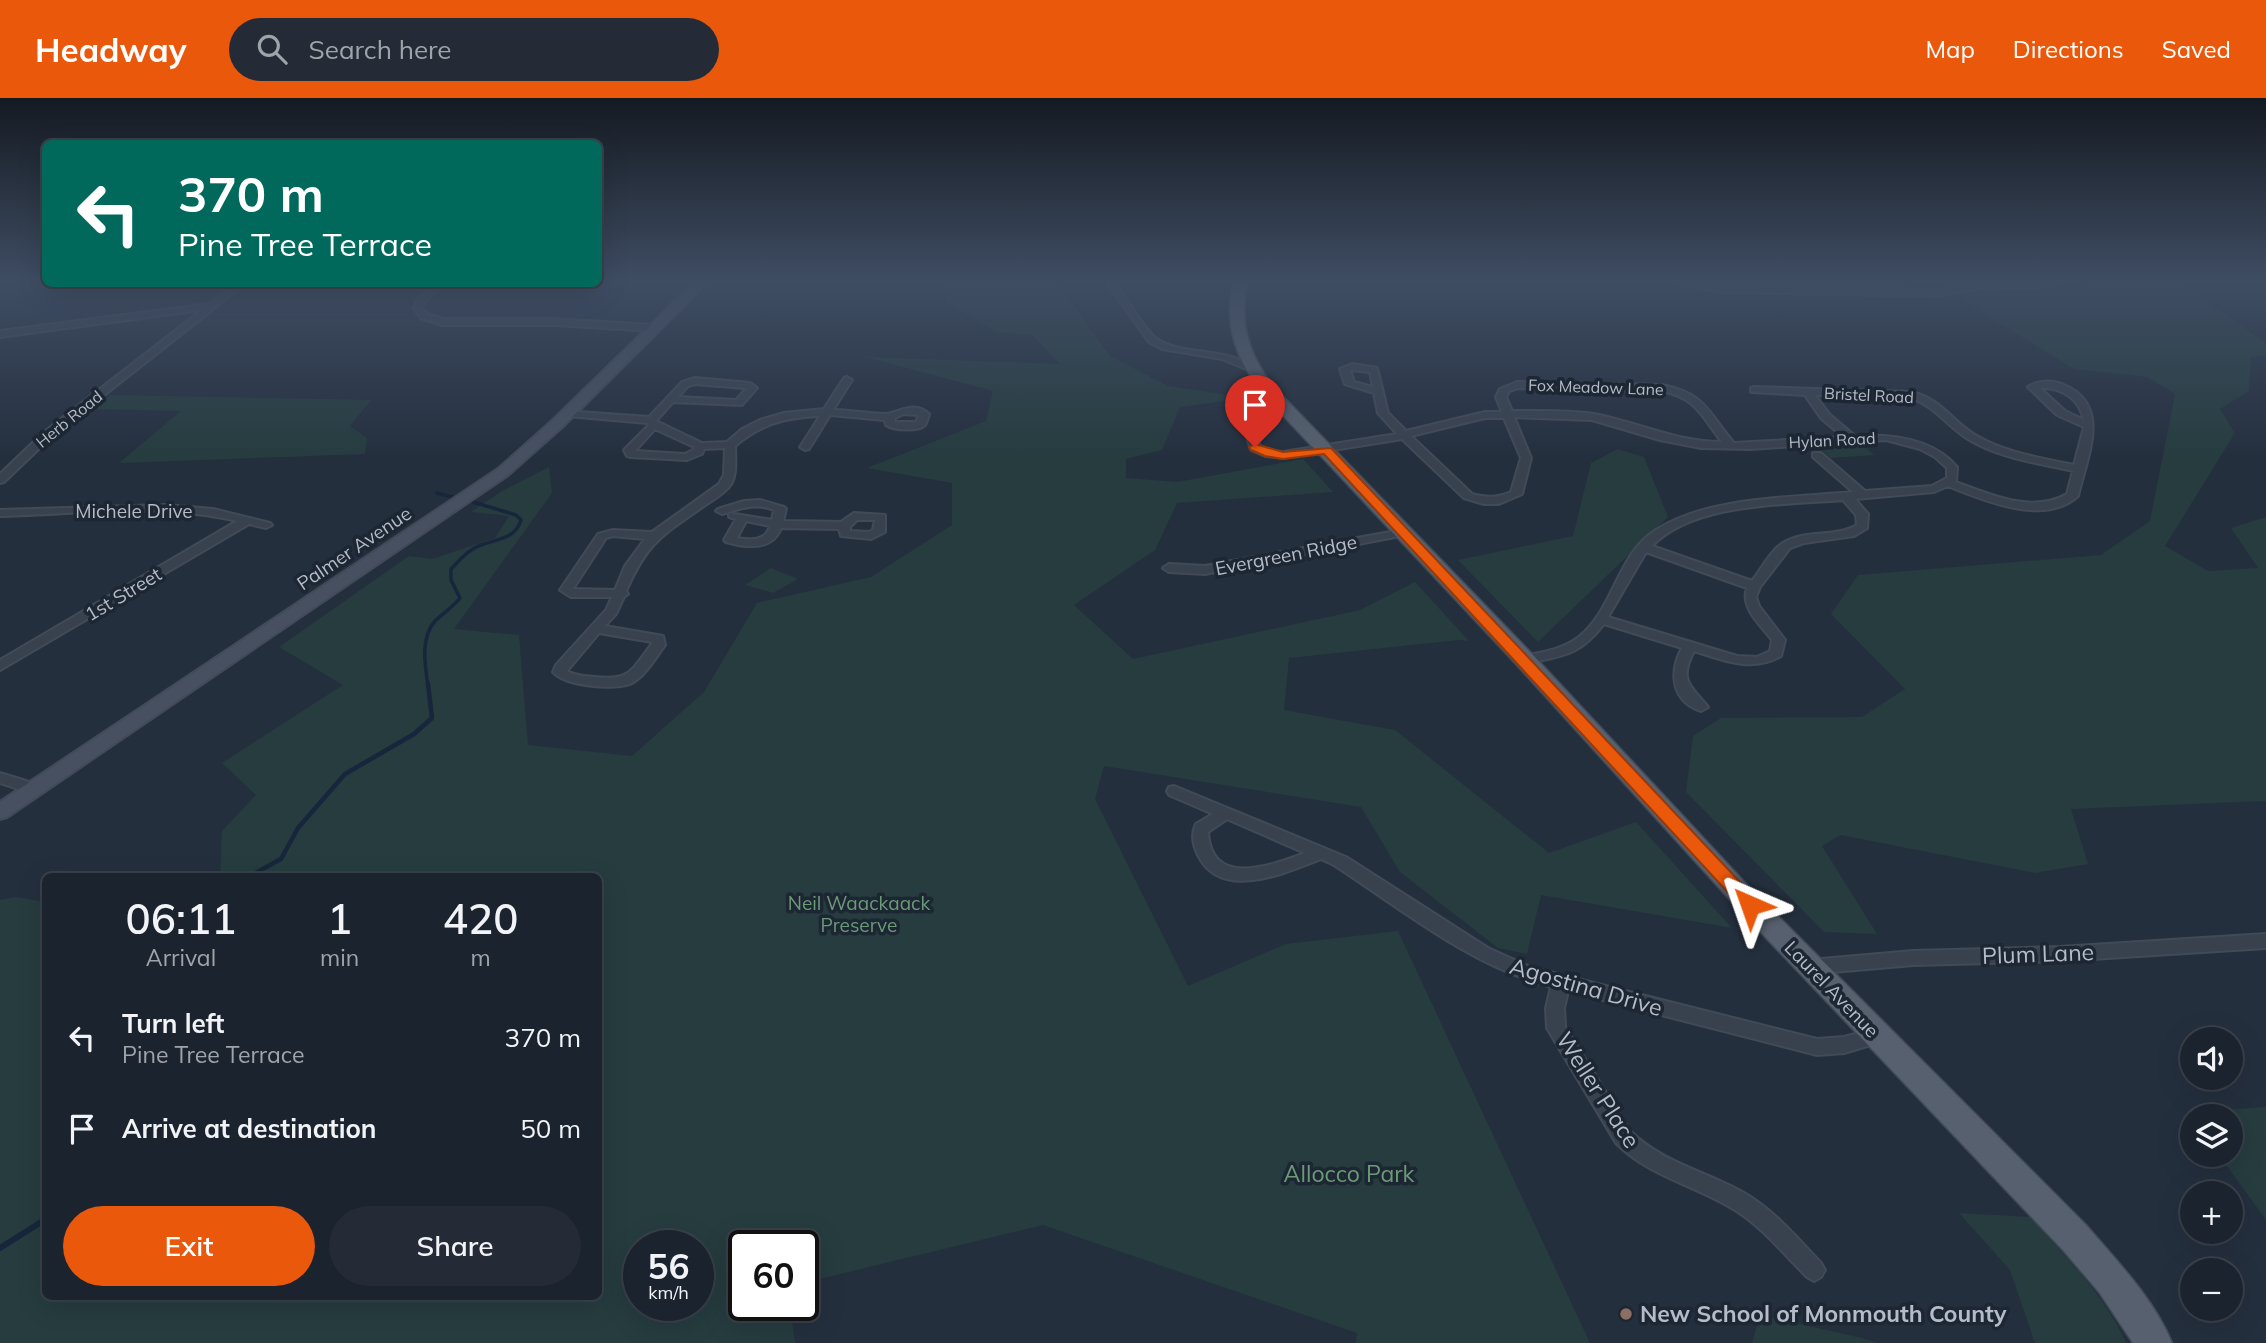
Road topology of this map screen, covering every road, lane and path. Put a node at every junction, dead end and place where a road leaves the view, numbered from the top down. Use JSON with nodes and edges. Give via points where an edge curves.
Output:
{"nodes":[{"id":1,"x":168,"y":340,"type":"edge"},
{"id":2,"x":642,"y":340,"type":"edge"},
{"id":3,"x":1152,"y":340,"type":"edge"},
{"id":4,"x":1239,"y":340,"type":"edge"},
{"id":5,"x":1241,"y":347,"type":"junction"},
{"id":6,"x":1186,"y":351,"type":"junction"},
{"id":7,"x":1251,"y":368,"type":"junction"},
{"id":8,"x":847,"y":380,"type":"dead end"},
{"id":9,"x":1754,"y":390,"type":"dead end"},
{"id":10,"x":1379,"y":391,"type":"dead end"},
{"id":11,"x":1807,"y":391,"type":"junction"},
{"id":12,"x":670,"y":399,"type":"junction"},
{"id":13,"x":568,"y":413,"type":"junction"},
{"id":14,"x":826,"y":414,"type":"junction"},
{"id":15,"x":1508,"y":414,"type":"junction"},
{"id":16,"x":890,"y":417,"type":"junction"},
{"id":17,"x":1246,"y":417,"type":"dead end"},
{"id":18,"x":653,"y":422,"type":"junction"},
{"id":19,"x":2089,"y":426,"type":"junction"},
{"id":20,"x":1404,"y":435,"type":"junction"},
{"id":21,"x":1851,"y":438,"type":"junction"},
{"id":22,"x":730,"y":445,"type":"junction"},
{"id":23,"x":700,"y":446,"type":"junction"},
{"id":24,"x":1731,"y":446,"type":"junction"},
{"id":25,"x":805,"y":447,"type":"dead end"},
{"id":26,"x":1327,"y":450,"type":"junction"},
{"id":27,"x":1817,"y":455,"type":"dead end"},
{"id":28,"x":2078,"y":470,"type":"junction"},
{"id":29,"x":0,"y":480,"type":"edge"},
{"id":30,"x":1949,"y":483,"type":"junction"},
{"id":31,"x":1861,"y":494,"type":"junction"},
{"id":32,"x":1846,"y":496,"type":"junction"},
{"id":33,"x":0,"y":513,"type":"edge"},
{"id":34,"x":742,"y":518,"type":"junction"},
{"id":35,"x":246,"y":521,"type":"junction"},
{"id":36,"x":777,"y":524,"type":"junction"},
{"id":37,"x":267,"y":525,"type":"dead end"},
{"id":38,"x":844,"y":526,"type":"dead end"},
{"id":39,"x":1401,"y":533,"type":"junction"},
{"id":40,"x":654,"y":536,"type":"junction"},
{"id":41,"x":1643,"y":547,"type":"junction"},
{"id":42,"x":1169,"y":568,"type":"dead end"},
{"id":43,"x":1754,"y":586,"type":"junction"},
{"id":44,"x":622,"y":594,"type":"junction"},
{"id":45,"x":1601,"y":619,"type":"junction"},
{"id":46,"x":597,"y":629,"type":"junction"},
{"id":47,"x":1690,"y":646,"type":"junction"},
{"id":48,"x":1525,"y":660,"type":"junction"},
{"id":49,"x":0,"y":666,"type":"edge"},
{"id":50,"x":1701,"y":707,"type":"dead end"},
{"id":51,"x":0,"y":778,"type":"edge"},
{"id":52,"x":34,"y":789,"type":"junction"},
{"id":53,"x":1174,"y":791,"type":"dead end"},
{"id":54,"x":0,"y":812,"type":"edge"},
{"id":55,"x":1226,"y":813,"type":"junction"},
{"id":56,"x":1321,"y":853,"type":"junction"},
{"id":57,"x":2266,"y":941,"type":"edge"},
{"id":58,"x":1810,"y":967,"type":"junction"},
{"id":59,"x":1561,"y":982,"type":"junction"},
{"id":60,"x":1878,"y":1036,"type":"junction"},
{"id":61,"x":1814,"y":1270,"type":"dead end"},
{"id":62,"x":2154,"y":1343,"type":"edge"}],
"edges":[{"from":1,"to":29,"type":"street","name":"Herb Road","via":[[47,435]]},
{"from":2,"to":13,"type":"street","name":"Palmer Avenue"},
{"from":3,"to":6,"type":"street"},
{"from":4,"to":5,"type":"main road","name":"Laurel Avenue"},
{"from":5,"to":6,"type":"street"},
{"from":5,"to":7,"type":"main road","name":"Laurel Avenue"},
{"from":6,"to":7,"type":"street","via":[[1224,357]]},
{"from":7,"to":26,"type":"main road","name":"Laurel Avenue","via":[[1285,410]]},
{"from":8,"to":14,"type":"street"},
{"from":9,"to":11,"type":"street","name":"Bristel Road"},
{"from":10,"to":20,"type":"street","via":[[1383,413]]},
{"from":11,"to":21,"type":"street","name":"Bristel Road","via":[[1825,416]]},
{"from":11,"to":28,"type":"street","name":"Bristel Road","via":[[1920,397],[1936,404],[1960,430],[1981,443]]},
{"from":12,"to":12,"type":"street","via":[[695,381],[752,388],[739,403]]},
{"from":12,"to":18,"type":"street"},
{"from":13,"to":18,"type":"street"},
{"from":13,"to":52,"type":"street","name":"Palmer Avenue","via":[[484,486]]},
{"from":14,"to":16,"type":"street"},
{"from":14,"to":22,"type":"street","via":[[776,418],[742,433]]},
{"from":14,"to":25,"type":"street"},
{"from":15,"to":20,"type":"street","name":"Hylan Road","via":[[1477,416]]},
{"from":15,"to":20,"type":"street","via":[[1526,464],[1516,494],[1506,500],[1468,496]]},
{"from":15,"to":24,"type":"street","name":"Hylan Road","via":[[1593,417],[1676,441]]},
{"from":15,"to":24,"type":"street","name":"Fox Meadow Lane","via":[[1502,392],[1517,385],[1672,389],[1696,398]]},
{"from":16,"to":16,"type":"street","via":[[890,423],[904,427],[919,425],[923,413],[901,411]]},
{"from":17,"to":26,"type":"street","name":"Hylan Road","via":[[1255,447],[1269,454]]},
{"from":18,"to":23,"type":"street"},
{"from":18,"to":23,"type":"street","via":[[629,450],[631,454],[687,457]]},
{"from":19,"to":19,"type":"street","via":[[2061,413],[2033,387],[2066,390],[2088,410]]},
{"from":19,"to":28,"type":"street"},
{"from":20,"to":26,"type":"street","name":"Hylan Road"},
{"from":21,"to":24,"type":"street","name":"Hylan Road"},
{"from":21,"to":30,"type":"street","name":"Hylan Road","via":[[1886,437],[1933,451],[1952,467],[1954,477]]},
{"from":22,"to":23,"type":"street"},
{"from":22,"to":40,"type":"street","via":[[730,475],[724,486]]},
{"from":26,"to":39,"type":"main road","name":"Laurel Avenue"},
{"from":27,"to":31,"type":"street"},
{"from":28,"to":30,"type":"street","via":[[2072,496],[2052,505],[2002,501]]},
{"from":30,"to":31,"type":"street","via":[[1934,489]]},
{"from":31,"to":32,"type":"street"},
{"from":32,"to":41,"type":"street","via":[[1713,510],[1675,523]]},
{"from":32,"to":43,"type":"street","via":[[1862,514],[1863,526],[1850,534],[1786,546]]},
{"from":33,"to":35,"type":"street","name":"Michele Drive","via":[[166,508]]},
{"from":34,"to":36,"type":"street"},
{"from":34,"to":36,"type":"street","via":[[731,537],[733,542],[767,542]]},
{"from":34,"to":36,"type":"street","via":[[722,511],[738,504],[777,506]]},
{"from":35,"to":37,"type":"street","name":"Michele Drive"},
{"from":35,"to":49,"type":"street","name":"1st Street"},
{"from":36,"to":38,"type":"street"},
{"from":39,"to":42,"type":"street","name":"Evergreen Ridge","via":[[1205,570]]},
{"from":39,"to":48,"type":"main road","name":"Laurel Avenue"},
{"from":40,"to":44,"type":"street","via":[[631,566]]},
{"from":40,"to":44,"type":"street","via":[[602,536],[566,590]]},
{"from":41,"to":43,"type":"street"},
{"from":41,"to":45,"type":"street"},
{"from":43,"to":47,"type":"street","via":[[1753,607],[1779,639],[1776,653],[1749,662]]},
{"from":44,"to":46,"type":"street"},
{"from":45,"to":47,"type":"street"},
{"from":45,"to":48,"type":"street","via":[[1572,648]]},
{"from":46,"to":46,"type":"street","via":[[652,637],[659,642],[631,679],[614,684],[560,672]]},
{"from":47,"to":50,"type":"street","via":[[1680,661],[1678,675]]},
{"from":48,"to":58,"type":"main road","name":"Laurel Avenue"},
{"from":51,"to":52,"type":"street"},
{"from":52,"to":54,"type":"street","name":"Palmer Avenue"},
{"from":53,"to":55,"type":"street","name":"Agostina Drive"},
{"from":55,"to":56,"type":"street","name":"Agostina Drive"},
{"from":55,"to":56,"type":"street","via":[[1201,828],[1200,836],[1206,855],[1223,874],[1242,876]]},
{"from":56,"to":59,"type":"street","name":"Agostina Drive","via":[[1359,870],[1493,959]]},
{"from":57,"to":58,"type":"street","name":"Plum Lane"},
{"from":58,"to":60,"type":"main road","name":"Laurel Avenue"},
{"from":59,"to":60,"type":"street","name":"Agostina Drive","via":[[1817,1047]]},
{"from":59,"to":61,"type":"street","name":"Weller Place","via":[[1556,1028],[1623,1137],[1651,1162],[1738,1201]]},
{"from":60,"to":62,"type":"main road","name":"Laurel Avenue","via":[[2074,1237]]}]}
